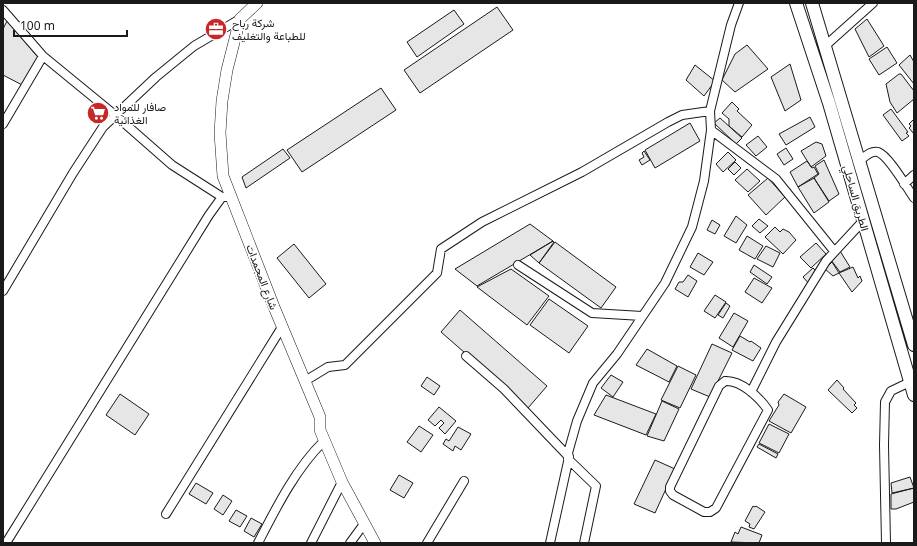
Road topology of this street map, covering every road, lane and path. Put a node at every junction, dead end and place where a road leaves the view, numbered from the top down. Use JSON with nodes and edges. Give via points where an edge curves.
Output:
{"nodes":[{"id":1,"x":739,"y":3,"type":"edge"},
{"id":2,"x":796,"y":3,"type":"edge"},
{"id":3,"x":812,"y":3,"type":"edge"},
{"id":4,"x":873,"y":3,"type":"edge"},
{"id":5,"x":253,"y":5,"type":"edge"},
{"id":6,"x":3,"y":10,"type":"edge"},
{"id":7,"x":240,"y":19,"type":"junction"},
{"id":8,"x":825,"y":46,"type":"junction"},
{"id":9,"x":43,"y":56,"type":"junction"},
{"id":10,"x":710,"y":111,"type":"junction"},
{"id":11,"x":114,"y":114,"type":"junction"},
{"id":12,"x":3,"y":124,"type":"edge"},
{"id":13,"x":711,"y":130,"type":"junction"},
{"id":14,"x":859,"y":162,"type":"junction"},
{"id":15,"x":849,"y":170,"type":"junction"},
{"id":16,"x":914,"y":175,"type":"edge"},
{"id":17,"x":904,"y":184,"type":"junction"},
{"id":18,"x":226,"y":197,"type":"junction"},
{"id":19,"x":914,"y":198,"type":"edge"},
{"id":20,"x":863,"y":221,"type":"junction"},
{"id":21,"x":834,"y":251,"type":"junction"},
{"id":22,"x":518,"y":265,"type":"dead end"},
{"id":23,"x":3,"y":291,"type":"edge"},
{"id":24,"x":642,"y":316,"type":"junction"},
{"id":25,"x":282,"y":327,"type":"junction"},
{"id":26,"x":914,"y":345,"type":"edge"},
{"id":27,"x":466,"y":356,"type":"dead end"},
{"id":28,"x":305,"y":381,"type":"junction"},
{"id":29,"x":910,"y":382,"type":"junction"},
{"id":30,"x":752,"y":392,"type":"junction"},
{"id":31,"x":914,"y":395,"type":"edge"},
{"id":32,"x":324,"y":441,"type":"junction"},
{"id":33,"x":569,"y":458,"type":"junction"},
{"id":34,"x":464,"y":481,"type":"dead end"},
{"id":35,"x":342,"y":482,"type":"junction"},
{"id":36,"x":166,"y":514,"type":"dead end"},
{"id":37,"x":364,"y":524,"type":"junction"},
{"id":38,"x":6,"y":543,"type":"edge"},
{"id":39,"x":258,"y":543,"type":"edge"},
{"id":40,"x":311,"y":543,"type":"edge"},
{"id":41,"x":350,"y":543,"type":"edge"},
{"id":42,"x":375,"y":543,"type":"edge"},
{"id":43,"x":427,"y":543,"type":"edge"},
{"id":44,"x":550,"y":543,"type":"edge"},
{"id":45,"x":584,"y":543,"type":"edge"},
{"id":46,"x":886,"y":543,"type":"edge"}],
"edges":[{"from":1,"to":10,"type":"street","via":[[731,25]]},
{"from":2,"to":15,"type":"highway","name":"الطريق الساحلي"},
{"from":3,"to":8,"type":"highway","name":"الطريق الساحلي"},
{"from":4,"to":8,"type":"street"},
{"from":5,"to":7,"type":"main road"},
{"from":6,"to":9,"type":"street"},
{"from":7,"to":11,"type":"street","via":[[194,46]]},
{"from":7,"to":18,"type":"main road","name":"شارع المجمدات","via":[[222,101],[220,133]]},
{"from":8,"to":14,"type":"highway","name":"الطريق الساحلي"},
{"from":9,"to":11,"type":"street"},
{"from":9,"to":12,"type":"street"},
{"from":10,"to":13,"type":"street"},
{"from":10,"to":28,"type":"street","via":[[682,115],[668,122],[582,172],[482,222],[441,249],[437,273],[345,365],[328,367]]},
{"from":11,"to":18,"type":"street","via":[[172,165]]},
{"from":11,"to":23,"type":"street","via":[[92,142]]},
{"from":13,"to":21,"type":"street","via":[[776,179]]},
{"from":13,"to":24,"type":"street","via":[[704,180],[692,227],[665,283]]},
{"from":14,"to":15,"type":"highway"},
{"from":14,"to":17,"type":"street","via":[[869,153],[877,152],[885,157]]},
{"from":14,"to":26,"type":"highway","name":"الطريق الساحلي"},
{"from":15,"to":20,"type":"highway","name":"الطريق الساحلي"},
{"from":16,"to":17,"type":"street"},
{"from":17,"to":19,"type":"street"},
{"from":18,"to":25,"type":"main road","name":"شارع المجمدات"},
{"from":18,"to":38,"type":"street"},
{"from":20,"to":21,"type":"street"},
{"from":20,"to":29,"type":"highway","name":"الطريق الساحلي"},
{"from":21,"to":30,"type":"street","via":[[776,342]]},
{"from":22,"to":24,"type":"street","via":[[592,313]]},
{"from":24,"to":33,"type":"street","via":[[593,384],[577,421],[568,452]]},
{"from":25,"to":28,"type":"main road","name":"شارع المجمدات"},
{"from":25,"to":36,"type":"street"},
{"from":27,"to":33,"type":"street","via":[[504,388]]},
{"from":28,"to":32,"type":"main road","name":"شارع المجمدات","via":[[320,417],[320,430]]},
{"from":29,"to":31,"type":"highway","name":"الطريق الساحلي"},
{"from":29,"to":46,"type":"street","via":[[891,391],[885,402]]},
{"from":30,"to":30,"type":"street","via":[[729,381],[724,381],[719,386],[670,487],[673,495],[704,512],[716,508],[767,415],[768,410]]},
{"from":32,"to":35,"type":"main road","name":"شارع المجمدات"},
{"from":32,"to":39,"type":"street","via":[[312,453],[278,505]]},
{"from":33,"to":44,"type":"street"},
{"from":33,"to":45,"type":"street","via":[[596,486]]},
{"from":34,"to":43,"type":"street"},
{"from":35,"to":37,"type":"main road","name":"شارع المجمدات"},
{"from":35,"to":40,"type":"street"},
{"from":37,"to":41,"type":"street"},
{"from":37,"to":42,"type":"main road","name":"شارع المجمدات"}]}
